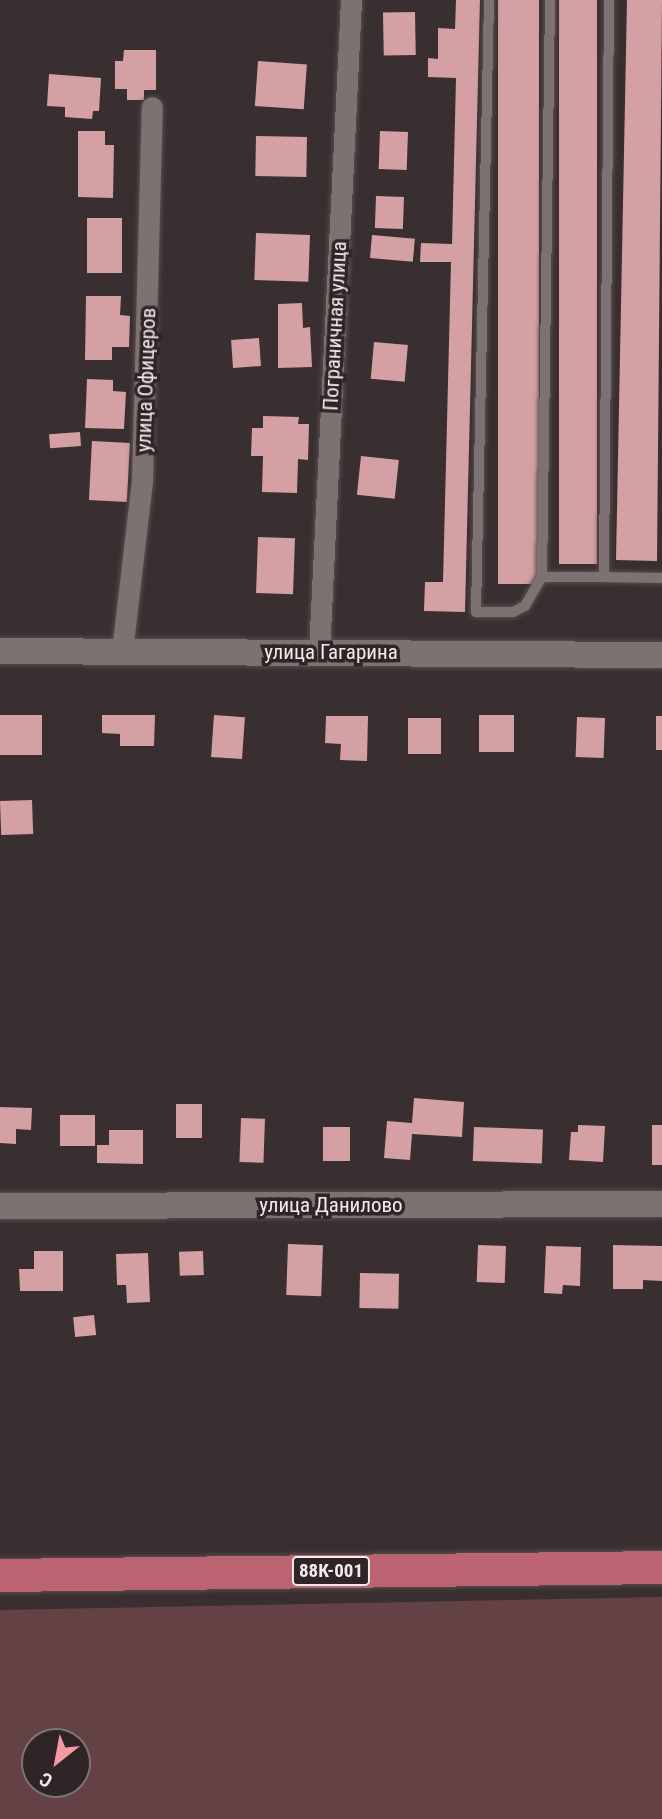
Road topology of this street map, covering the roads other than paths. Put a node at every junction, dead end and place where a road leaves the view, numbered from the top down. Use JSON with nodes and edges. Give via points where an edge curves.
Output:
{"nodes":[{"id":1,"x":351,"y":0,"type":"edge"},
{"id":2,"x":489,"y":0,"type":"edge"},
{"id":3,"x":550,"y":0,"type":"edge"},
{"id":4,"x":609,"y":0,"type":"edge"},
{"id":5,"x":152,"y":107,"type":"dead end"},
{"id":6,"x":542,"y":577,"type":"junction"},
{"id":7,"x":604,"y":577,"type":"junction"},
{"id":8,"x":662,"y":578,"type":"edge"},
{"id":9,"x":0,"y":651,"type":"edge"},
{"id":10,"x":122,"y":651,"type":"junction"},
{"id":11,"x":319,"y":652,"type":"junction"},
{"id":12,"x":662,"y":654,"type":"edge"},
{"id":13,"x":662,"y":1203,"type":"edge"},
{"id":14,"x":0,"y":1206,"type":"edge"},
{"id":15,"x":662,"y":1567,"type":"edge"},
{"id":16,"x":0,"y":1574,"type":"edge"}],
"edges":[{"from":1,"to":11,"type":"street","name":"Пограничная улица"},
{"from":2,"to":6,"type":"lane","via":[[476,612],[513,612],[525,606]]},
{"from":3,"to":6,"type":"lane"},
{"from":4,"to":7,"type":"lane"},
{"from":5,"to":10,"type":"street","name":"улица Офицеров","via":[[142,480]]},
{"from":6,"to":7,"type":"lane"},
{"from":7,"to":8,"type":"lane"},
{"from":9,"to":10,"type":"street","name":"улица Гагарина"},
{"from":10,"to":11,"type":"street","name":"улица Гагарина"},
{"from":11,"to":12,"type":"street","name":"улица Гагарина"},
{"from":13,"to":14,"type":"street","name":"улица Данилово"},
{"from":15,"to":16,"type":"main road","number":"88К-001"}]}
